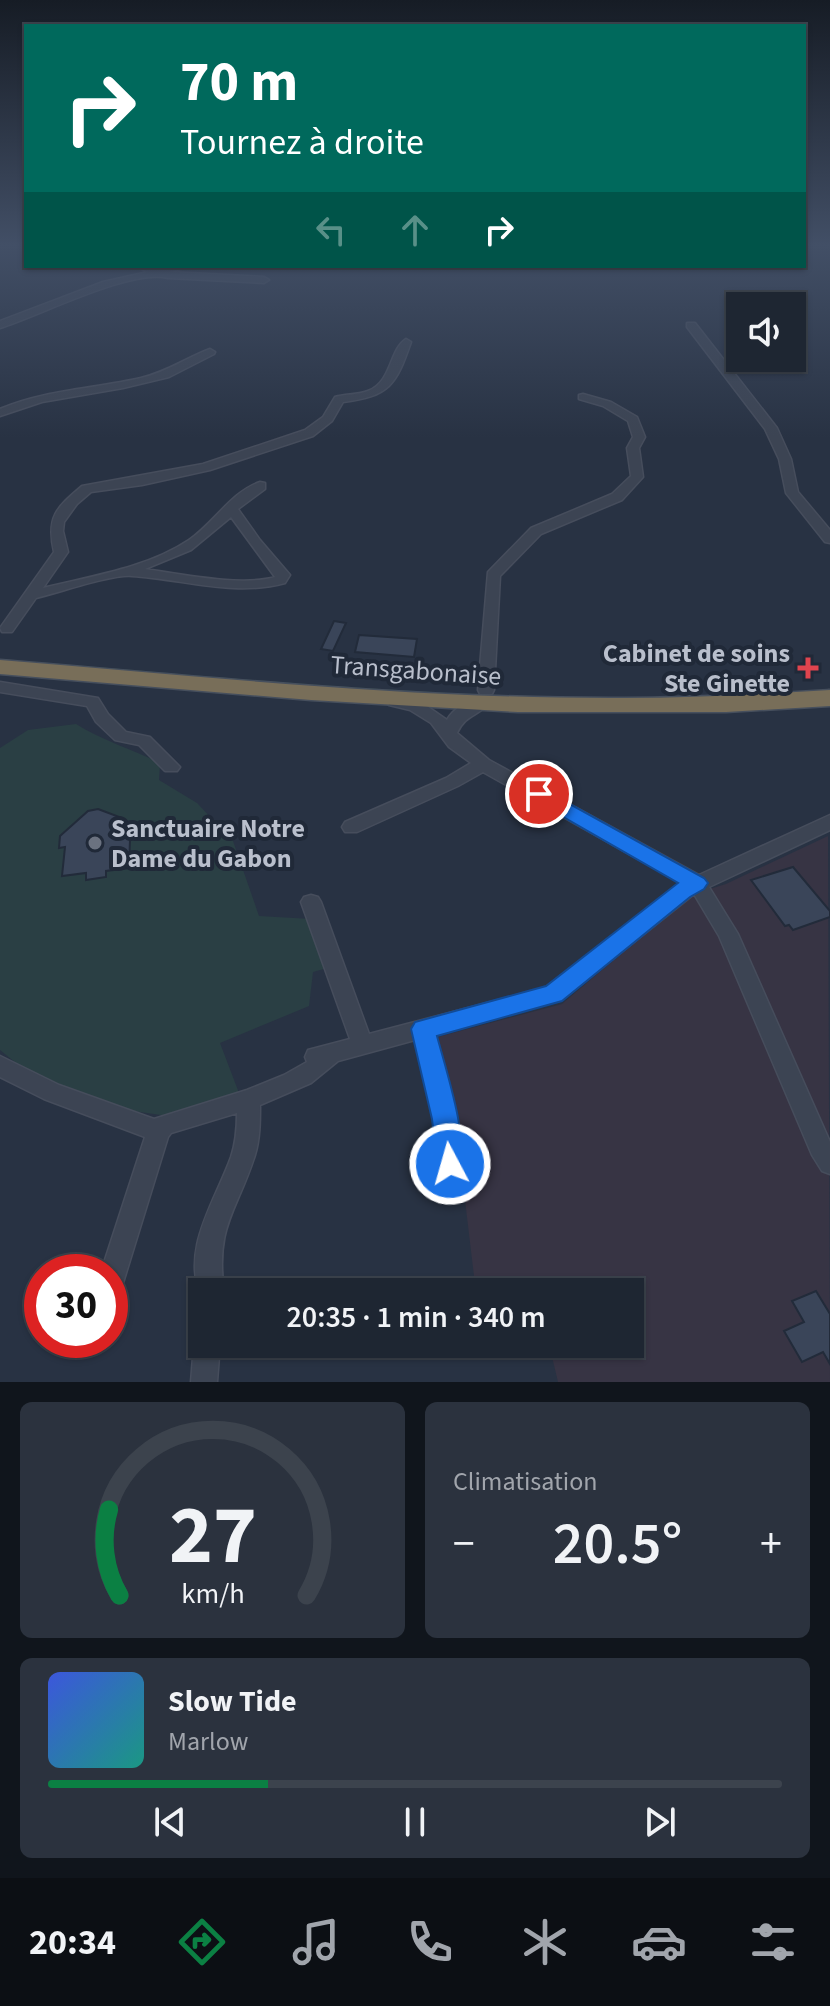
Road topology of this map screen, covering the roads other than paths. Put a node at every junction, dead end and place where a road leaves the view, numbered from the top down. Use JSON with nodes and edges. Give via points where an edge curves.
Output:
{"nodes":[{"id":1,"x":39,"y":309,"type":"edge"},
{"id":2,"x":0,"y":325,"type":"edge"},
{"id":3,"x":691,"y":325,"type":"dead end"},
{"id":4,"x":406,"y":342,"type":"dead end"},
{"id":5,"x":210,"y":352,"type":"dead end"},
{"id":6,"x":583,"y":397,"type":"dead end"},
{"id":7,"x":0,"y":413,"type":"edge"},
{"id":8,"x":260,"y":486,"type":"dead end"},
{"id":9,"x":231,"y":508,"type":"junction"},
{"id":10,"x":830,"y":539,"type":"edge"},
{"id":11,"x":128,"y":571,"type":"junction"},
{"id":12,"x":31,"y":595,"type":"junction"},
{"id":13,"x":7,"y":629,"type":"dead end"},
{"id":14,"x":0,"y":654,"type":"edge"},
{"id":15,"x":0,"y":667,"type":"edge"},
{"id":16,"x":830,"y":684,"type":"edge"},
{"id":17,"x":0,"y":687,"type":"edge"},
{"id":18,"x":484,"y":697,"type":"junction"},
{"id":19,"x":385,"y":698,"type":"junction"},
{"id":20,"x":830,"y":698,"type":"edge"},
{"id":21,"x":448,"y":734,"type":"junction"},
{"id":22,"x":483,"y":764,"type":"junction"},
{"id":23,"x":171,"y":767,"type":"dead end"},
{"id":24,"x":830,"y":822,"type":"edge"},
{"id":25,"x":351,"y":827,"type":"dead end"},
{"id":26,"x":697,"y":883,"type":"junction"},
{"id":27,"x":311,"y":902,"type":"dead end"},
{"id":28,"x":423,"y":1029,"type":"junction"},
{"id":29,"x":363,"y":1046,"type":"junction"},
{"id":30,"x":0,"y":1066,"type":"edge"},
{"id":31,"x":249,"y":1099,"type":"junction"},
{"id":32,"x":158,"y":1131,"type":"junction"},
{"id":33,"x":830,"y":1163,"type":"edge"},
{"id":34,"x":435,"y":1189,"type":"dead end"},
{"id":35,"x":119,"y":1254,"type":"edge"},
{"id":36,"x":210,"y":1278,"type":"edge"},
{"id":37,"x":206,"y":1358,"type":"edge"},
{"id":38,"x":204,"y":1382,"type":"edge"}],
"edges":[{"from":1,"to":2,"type":"street"},
{"from":3,"to":10,"type":"street","via":[[771,428],[792,493]]},
{"from":4,"to":12,"type":"street","via":[[379,389],[339,399],[328,419],[309,433],[206,467],[80,493],[57,522],[61,552]]},
{"from":5,"to":7,"type":"street","via":[[166,375],[47,395]]},
{"from":6,"to":18,"type":"street","via":[[633,419],[639,437],[633,448],[637,477],[617,497],[536,531],[493,575]]},
{"from":8,"to":9,"type":"street"},
{"from":9,"to":11,"type":"street","via":[[203,537]]},
{"from":9,"to":11,"type":"street","via":[[279,569],[280,580],[210,582]]},
{"from":11,"to":12,"type":"street"},
{"from":12,"to":13,"type":"street"},
{"from":14,"to":18,"type":"highway","name":"Transgabonaise"},
{"from":15,"to":19,"type":"highway","name":"Transgabonaise"},
{"from":16,"to":18,"type":"highway","name":"Transgabonaise"},
{"from":17,"to":23,"type":"street","via":[[92,702],[121,736],[144,741]]},
{"from":18,"to":19,"type":"highway","name":"Transgabonaise"},
{"from":18,"to":20,"type":"highway","name":"Transgabonaise","via":[[670,707]]},
{"from":18,"to":21,"type":"street","via":[[457,716]]},
{"from":19,"to":21,"type":"street","via":[[427,712]]},
{"from":21,"to":22,"type":"street"},
{"from":22,"to":25,"type":"street"},
{"from":22,"to":26,"type":"street"},
{"from":24,"to":26,"type":"street"},
{"from":26,"to":28,"type":"street","via":[[554,994]]},
{"from":26,"to":33,"type":"street","via":[[728,934]]},
{"from":27,"to":29,"type":"street"},
{"from":28,"to":29,"type":"street"},
{"from":28,"to":34,"type":"street","via":[[450,1164]]},
{"from":29,"to":31,"type":"street","via":[[324,1056],[324,1063]]},
{"from":30,"to":32,"type":"street","via":[[52,1092]]},
{"from":31,"to":32,"type":"street"},
{"from":31,"to":36,"type":"street","via":[[242,1159],[210,1230]]},
{"from":32,"to":35,"type":"street"},
{"from":37,"to":38,"type":"street"}]}
